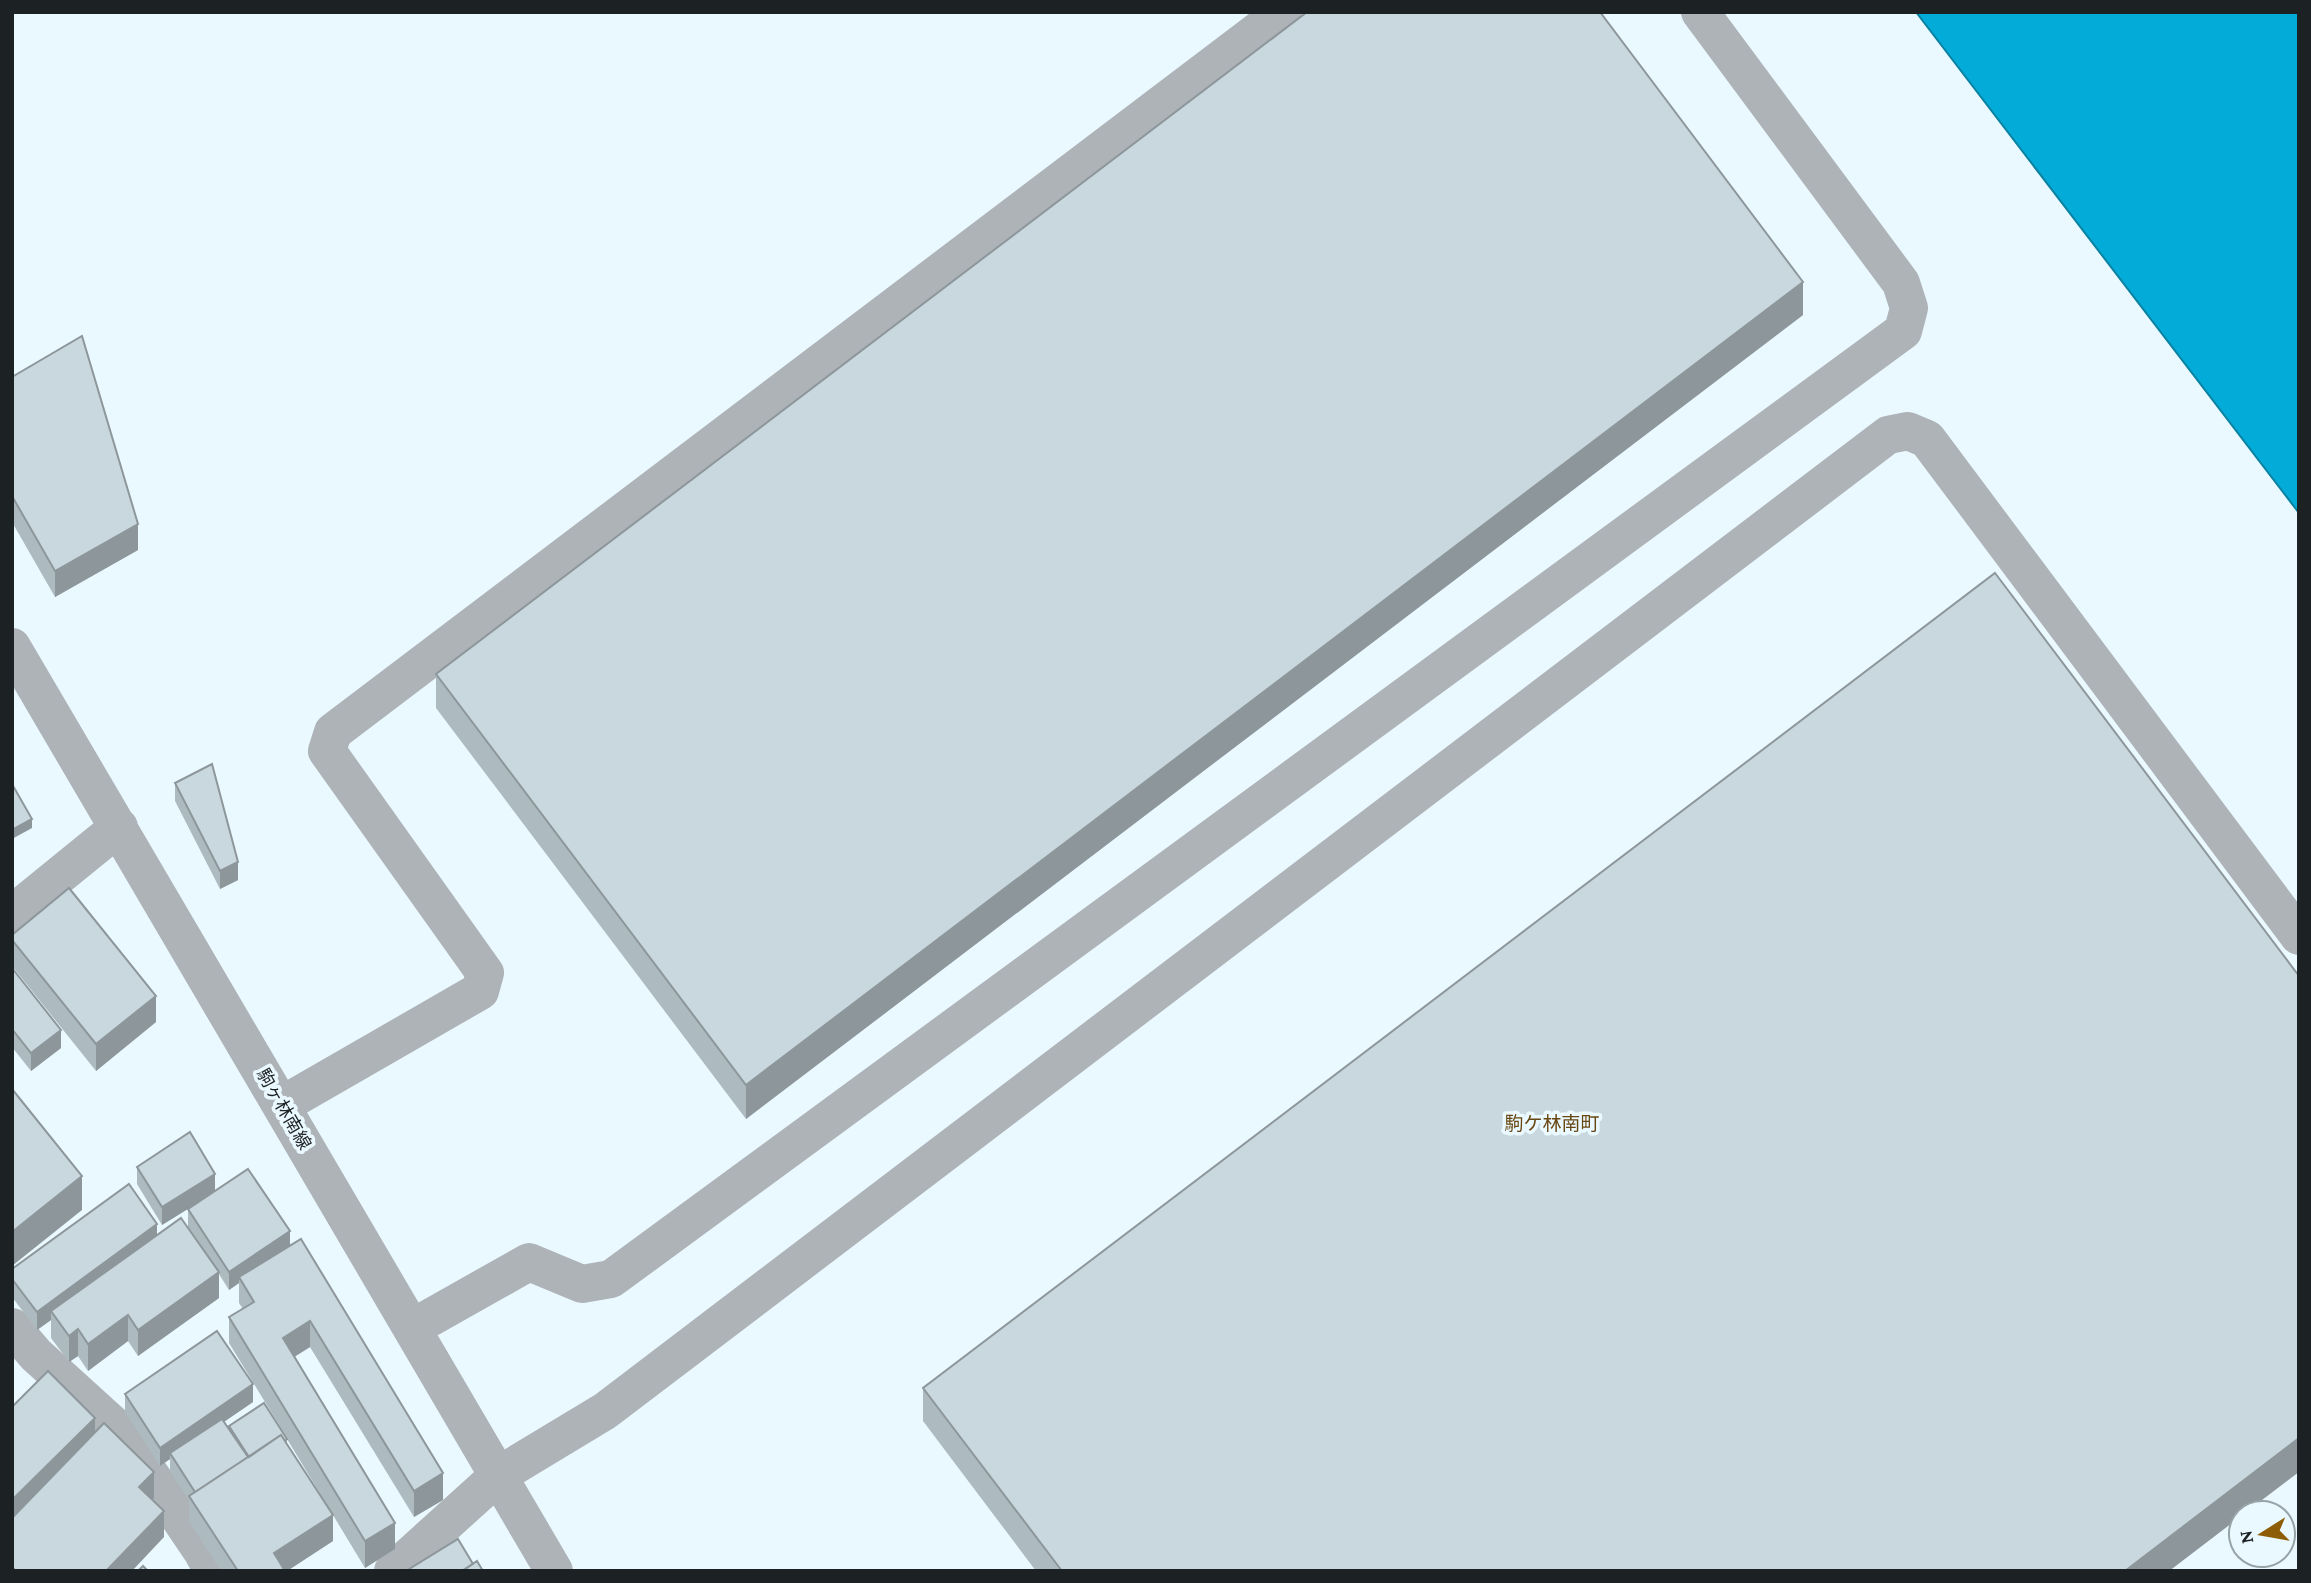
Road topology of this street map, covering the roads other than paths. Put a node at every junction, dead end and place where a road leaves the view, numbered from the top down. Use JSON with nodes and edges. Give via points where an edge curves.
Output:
{"nodes":[{"id":1,"x":1283,"y":12,"type":"edge"},
{"id":2,"x":1700,"y":12,"type":"edge"},
{"id":3,"x":12,"y":648,"type":"edge"},
{"id":4,"x":119,"y":827,"type":"junction"},
{"id":5,"x":12,"y":914,"type":"edge"},
{"id":6,"x":2299,"y":936,"type":"edge"},
{"id":7,"x":282,"y":1105,"type":"junction"},
{"id":8,"x":12,"y":1327,"type":"edge"},
{"id":9,"x":412,"y":1328,"type":"junction"},
{"id":10,"x":499,"y":1475,"type":"junction"},
{"id":11,"x":213,"y":1571,"type":"edge"},
{"id":12,"x":393,"y":1571,"type":"edge"},
{"id":13,"x":554,"y":1571,"type":"edge"}],
"edges":[{"from":1,"to":7,"type":"street","via":[[333,732],[327,751],[485,973],[480,991]]},
{"from":2,"to":9,"type":"street","via":[[1901,283],[1909,308],[1903,331],[611,1279],[582,1284],[529,1262]]},
{"from":3,"to":4,"type":"street","name":"駒ヶ林南線"},
{"from":4,"to":5,"type":"street"},
{"from":4,"to":7,"type":"street","name":"駒ヶ林南線"},
{"from":6,"to":10,"type":"street","via":[[1927,439],[1908,431],[1888,435],[605,1411]]},
{"from":7,"to":9,"type":"street","name":"駒ヶ林南線"},
{"from":8,"to":11,"type":"street","via":[[36,1355],[122,1433]]},
{"from":9,"to":10,"type":"street","name":"駒ヶ林南線"},
{"from":10,"to":12,"type":"street"},
{"from":10,"to":13,"type":"street","name":"駒ヶ林南線"}]}
